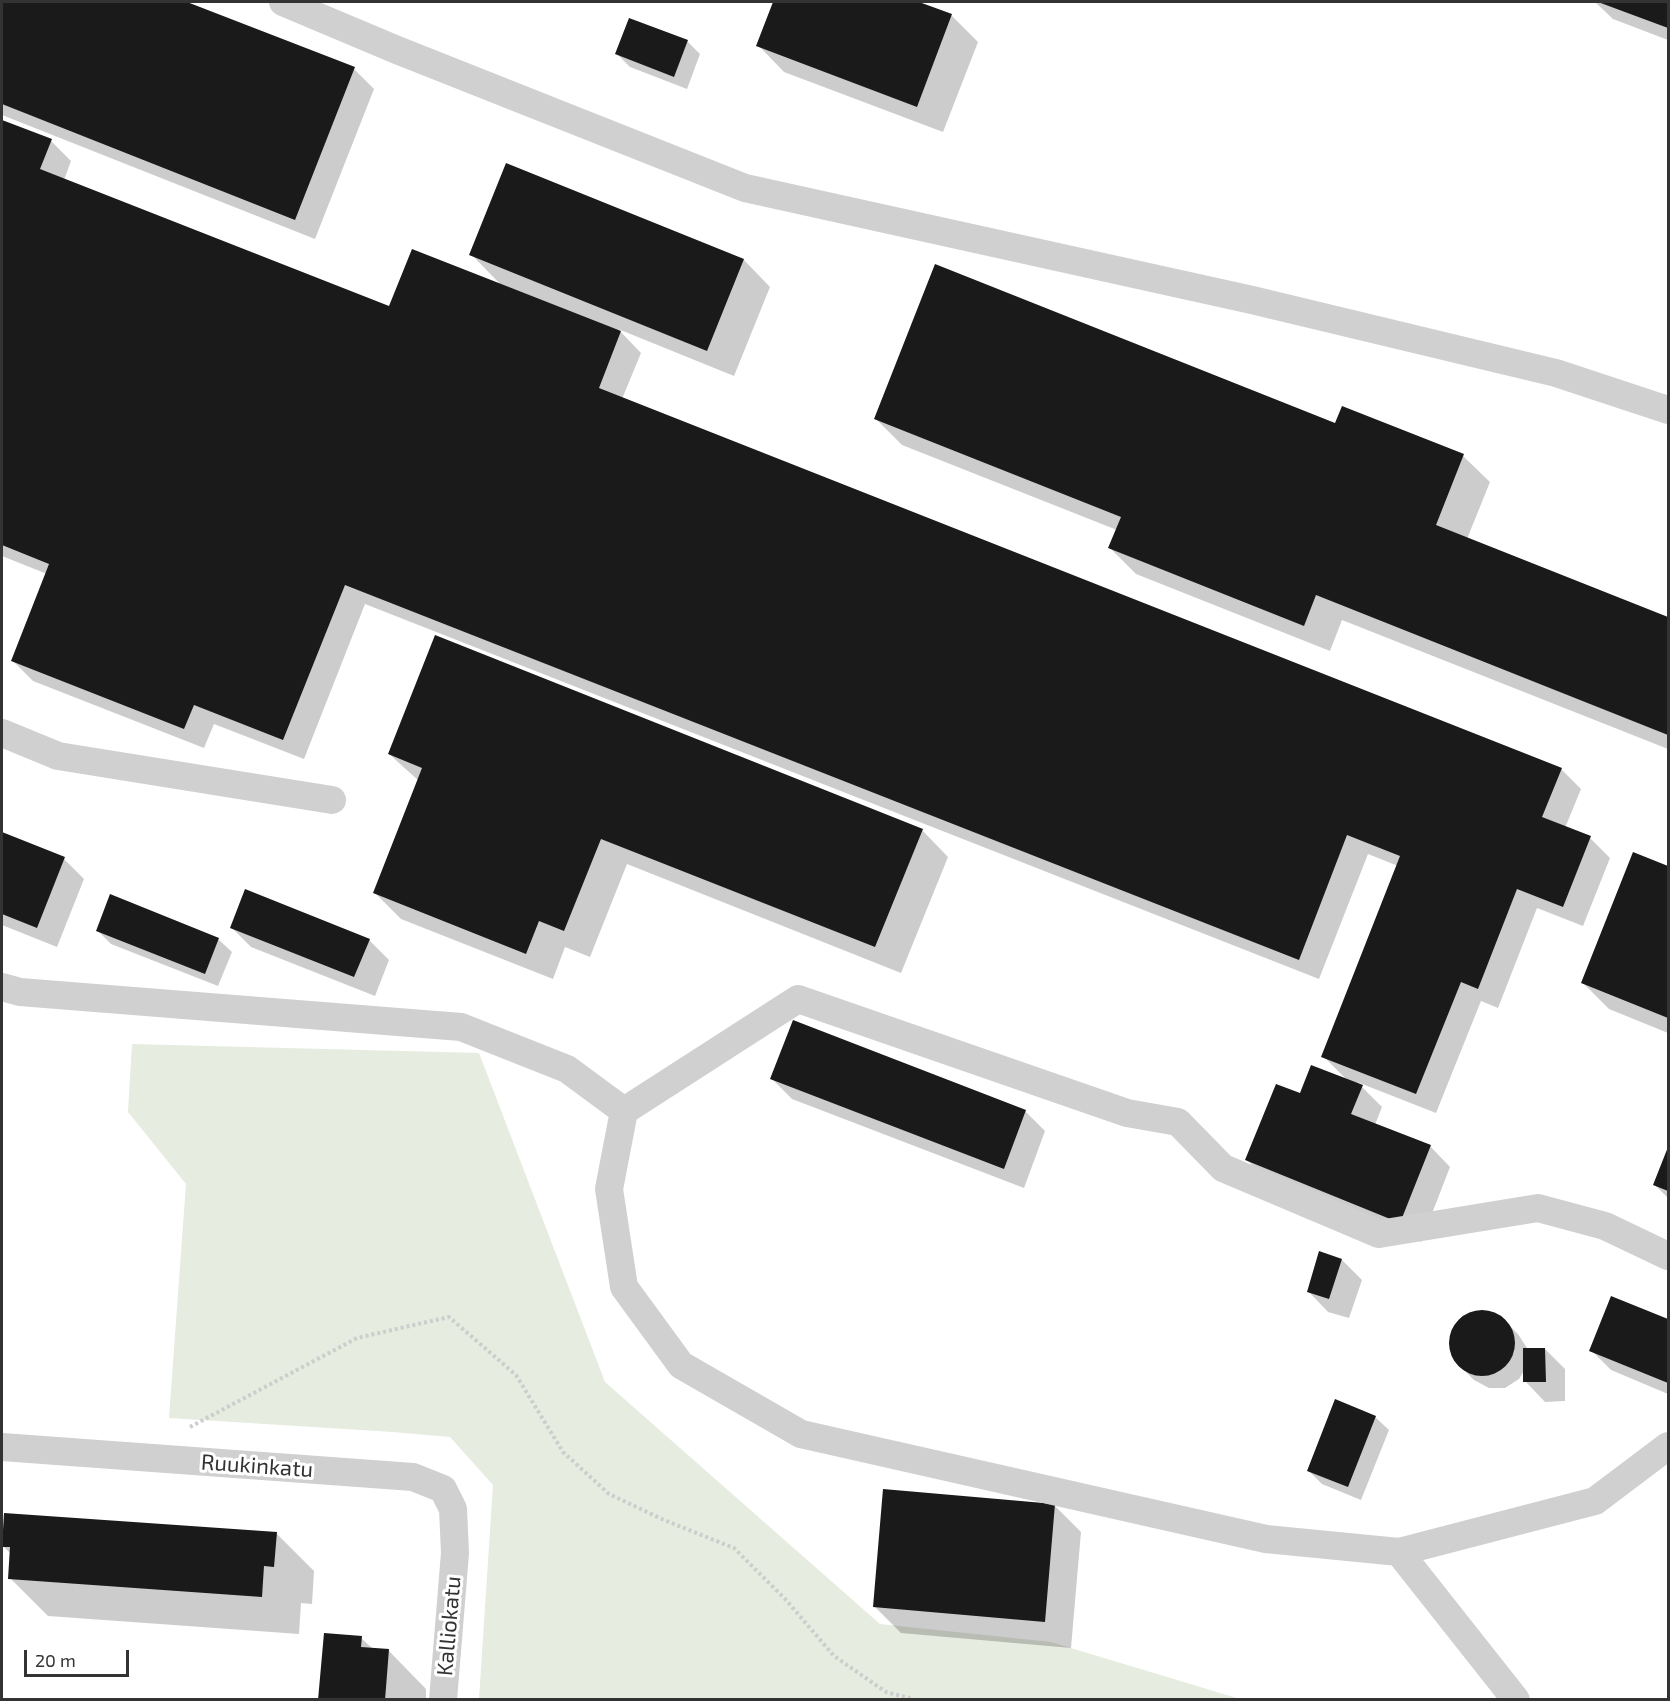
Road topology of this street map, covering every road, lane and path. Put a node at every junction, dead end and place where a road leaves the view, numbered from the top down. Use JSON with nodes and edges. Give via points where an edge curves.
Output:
{"nodes":[{"id":1,"x":283,"y":2,"type":"edge"},
{"id":2,"x":1668,"y":410,"type":"edge"},
{"id":3,"x":2,"y":733,"type":"edge"},
{"id":4,"x":332,"y":800,"type":"dead end"},
{"id":5,"x":2,"y":987,"type":"edge"},
{"id":6,"x":624,"y":1111,"type":"junction"},
{"id":7,"x":1668,"y":1256,"type":"edge"},
{"id":8,"x":185,"y":1430,"type":"dead end"},
{"id":9,"x":1668,"y":1446,"type":"edge"},
{"id":10,"x":2,"y":1447,"type":"edge"},
{"id":11,"x":1399,"y":1552,"type":"junction"},
{"id":12,"x":455,"y":1553,"type":"joint"},
{"id":13,"x":443,"y":1700,"type":"edge"},
{"id":14,"x":916,"y":1700,"type":"edge"},
{"id":15,"x":1516,"y":1700,"type":"edge"}],
"edges":[{"from":1,"to":2,"type":"street","via":[[745,188],[1286,308],[1556,373]]},
{"from":3,"to":4,"type":"street","via":[[58,756]]},
{"from":5,"to":6,"type":"street","via":[[20,992],[461,1028],[567,1069]]},
{"from":6,"to":7,"type":"street","via":[[798,999],[1128,1113],[1178,1122],[1223,1168],[1379,1234],[1538,1208],[1605,1226]]},
{"from":6,"to":11,"type":"street","via":[[609,1189],[624,1287],[681,1365],[801,1434],[1266,1539]]},
{"from":8,"to":14,"type":"path","via":[[357,1338],[449,1317],[516,1375],[563,1452],[609,1494],[734,1548],[834,1656],[886,1692]]},
{"from":9,"to":11,"type":"street","via":[[1595,1501]]},
{"from":10,"to":12,"type":"street","name":"Ruukinkatu","via":[[413,1477],[443,1489],[453,1509]]},
{"from":11,"to":15,"type":"street"},
{"from":12,"to":13,"type":"street","name":"Kalliokatu"}]}
